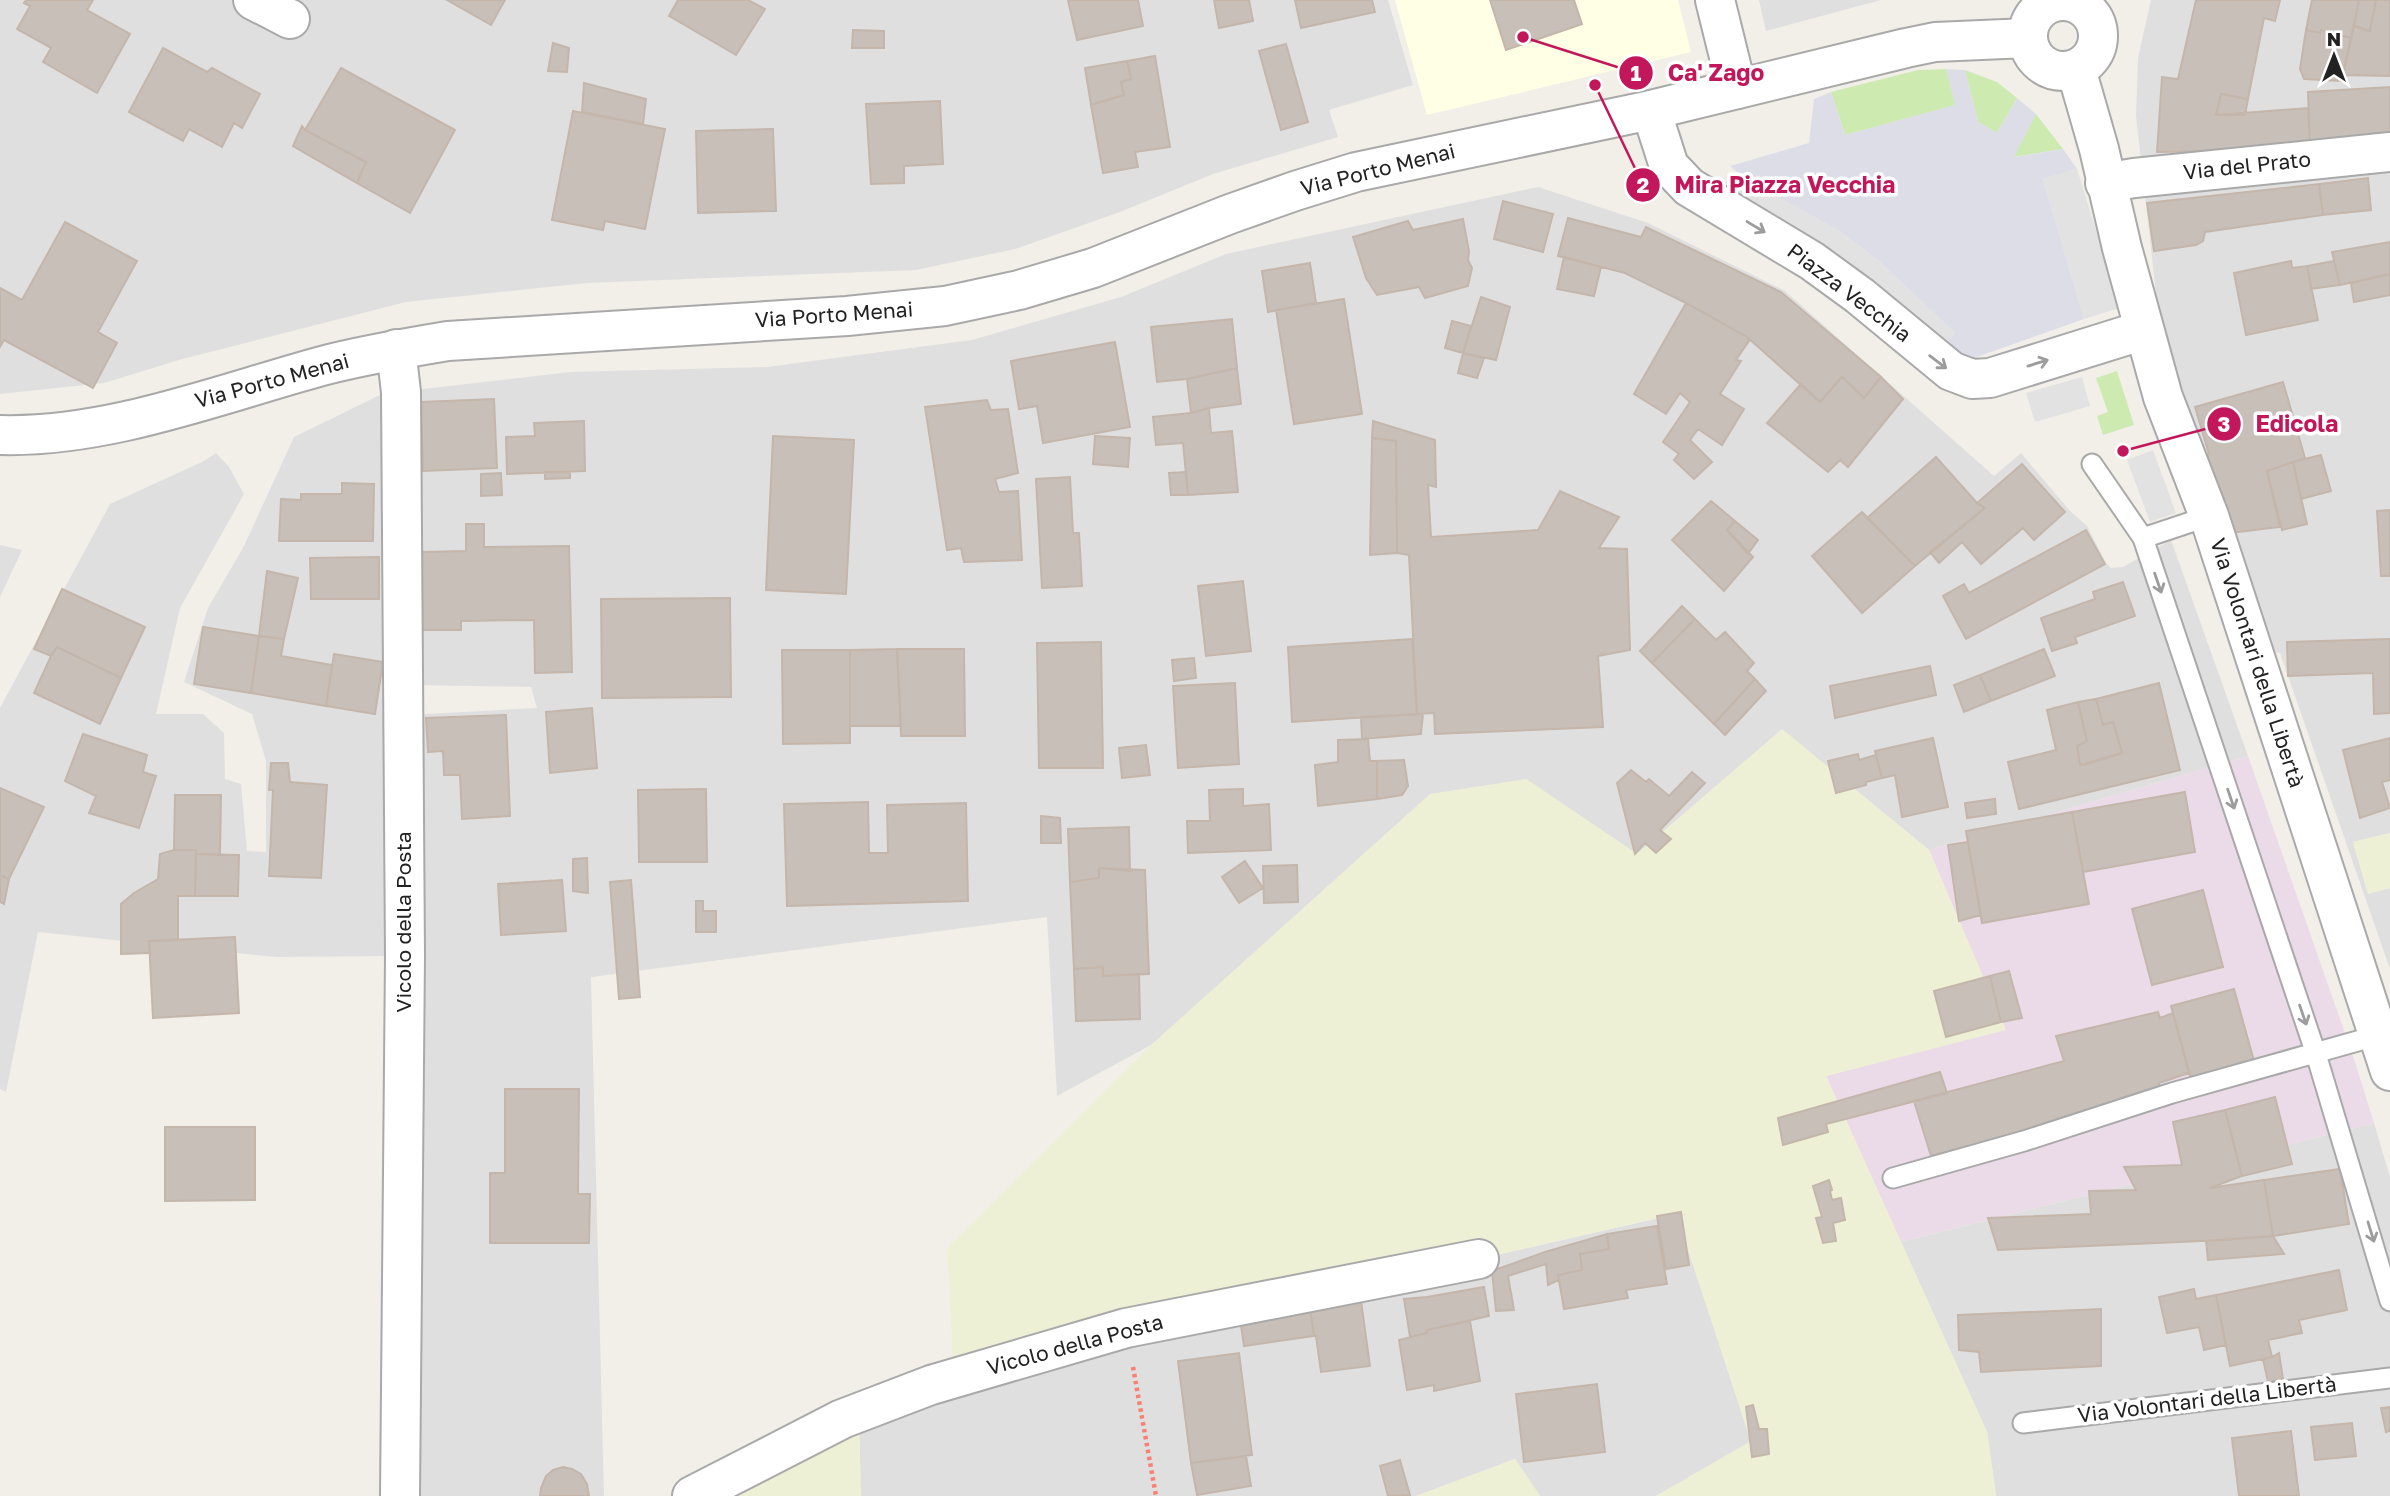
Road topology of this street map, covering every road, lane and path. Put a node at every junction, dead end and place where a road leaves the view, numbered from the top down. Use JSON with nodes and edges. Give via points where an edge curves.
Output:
{"nodes":[{"id":1,"x":253,"y":0,"type":"edge"},
{"id":2,"x":1715,"y":0,"type":"edge"},
{"id":3,"x":2091,"y":5,"type":"edge"},
{"id":4,"x":290,"y":19,"type":"dead end"},
{"id":5,"x":2028,"y":38,"type":"junction"},
{"id":6,"x":2076,"y":69,"type":"junction"},
{"id":7,"x":1737,"y":89,"type":"junction"},
{"id":8,"x":1651,"y":110,"type":"junction"},
{"id":9,"x":2390,"y":152,"type":"edge"},
{"id":10,"x":2105,"y":183,"type":"junction"},
{"id":11,"x":2144,"y":330,"type":"junction"},
{"id":12,"x":396,"y":349,"type":"junction"},
{"id":13,"x":0,"y":435,"type":"edge"},
{"id":14,"x":2092,"y":464,"type":"dead end"},
{"id":15,"x":2209,"y":516,"type":"junction"},
{"id":16,"x":2143,"y":538,"type":"junction"},
{"id":17,"x":2379,"y":1035,"type":"junction"},
{"id":18,"x":2316,"y":1054,"type":"junction"},
{"id":19,"x":2390,"y":1071,"type":"edge"},
{"id":20,"x":1894,"y":1178,"type":"dead end"},
{"id":21,"x":1479,"y":1259,"type":"dead end"},
{"id":22,"x":2390,"y":1301,"type":"edge"},
{"id":23,"x":1125,"y":1328,"type":"junction"},
{"id":24,"x":2390,"y":1378,"type":"edge"},
{"id":25,"x":2023,"y":1423,"type":"dead end"},
{"id":26,"x":400,"y":1496,"type":"edge"},
{"id":27,"x":692,"y":1496,"type":"edge"},
{"id":28,"x":1156,"y":1496,"type":"edge"}],
"edges":[{"from":1,"to":4,"type":"street"},
{"from":2,"to":7,"type":"street"},
{"from":3,"to":5,"type":"street","via":[[2050,3],[2035,15]]},
{"from":3,"to":6,"type":"street","via":[[2098,42],[2088,60]]},
{"from":5,"to":6,"type":"street","via":[[2033,55],[2043,65],[2056,71]]},
{"from":5,"to":7,"type":"street","via":[[1935,42]]},
{"from":6,"to":10,"type":"street"},
{"from":7,"to":8,"type":"street"},
{"from":8,"to":11,"type":"street","name":"Piazza Vecchia","one_way":true,"via":[[1669,166],[1689,187],[1812,261],[1954,373],[1990,378]]},
{"from":8,"to":12,"type":"street","name":"Via Porto Menai","via":[[1356,172],[1230,214],[1093,268],[945,306],[498,336]]},
{"from":9,"to":10,"type":"street","name":"Via del Prato"},
{"from":10,"to":11,"type":"street"},
{"from":11,"to":15,"type":"street","via":[[2163,397]]},
{"from":12,"to":13,"type":"street","name":"Via Porto Menai","via":[[94,427]]},
{"from":12,"to":26,"type":"street","name":"Vicolo della Posta","via":[[401,392],[405,956]]},
{"from":14,"to":16,"type":"lane"},
{"from":15,"to":16,"type":"lane","name":"Via Volontari della Libertà"},
{"from":15,"to":17,"type":"street","name":"Via Volontari della Libertà"},
{"from":16,"to":18,"type":"lane","one_way":true},
{"from":17,"to":18,"type":"lane"},
{"from":17,"to":19,"type":"street","name":"Via Volontari della Libertà"},
{"from":18,"to":20,"type":"lane"},
{"from":18,"to":22,"type":"lane","one_way":true},
{"from":21,"to":23,"type":"street","name":"Vicolo della Posta"},
{"from":23,"to":27,"type":"street","name":"Vicolo della Posta","via":[[931,1385],[855,1414]]},
{"from":23,"to":28,"type":"path"},
{"from":24,"to":25,"type":"lane","name":"Via Volontari della Libertà"}]}
